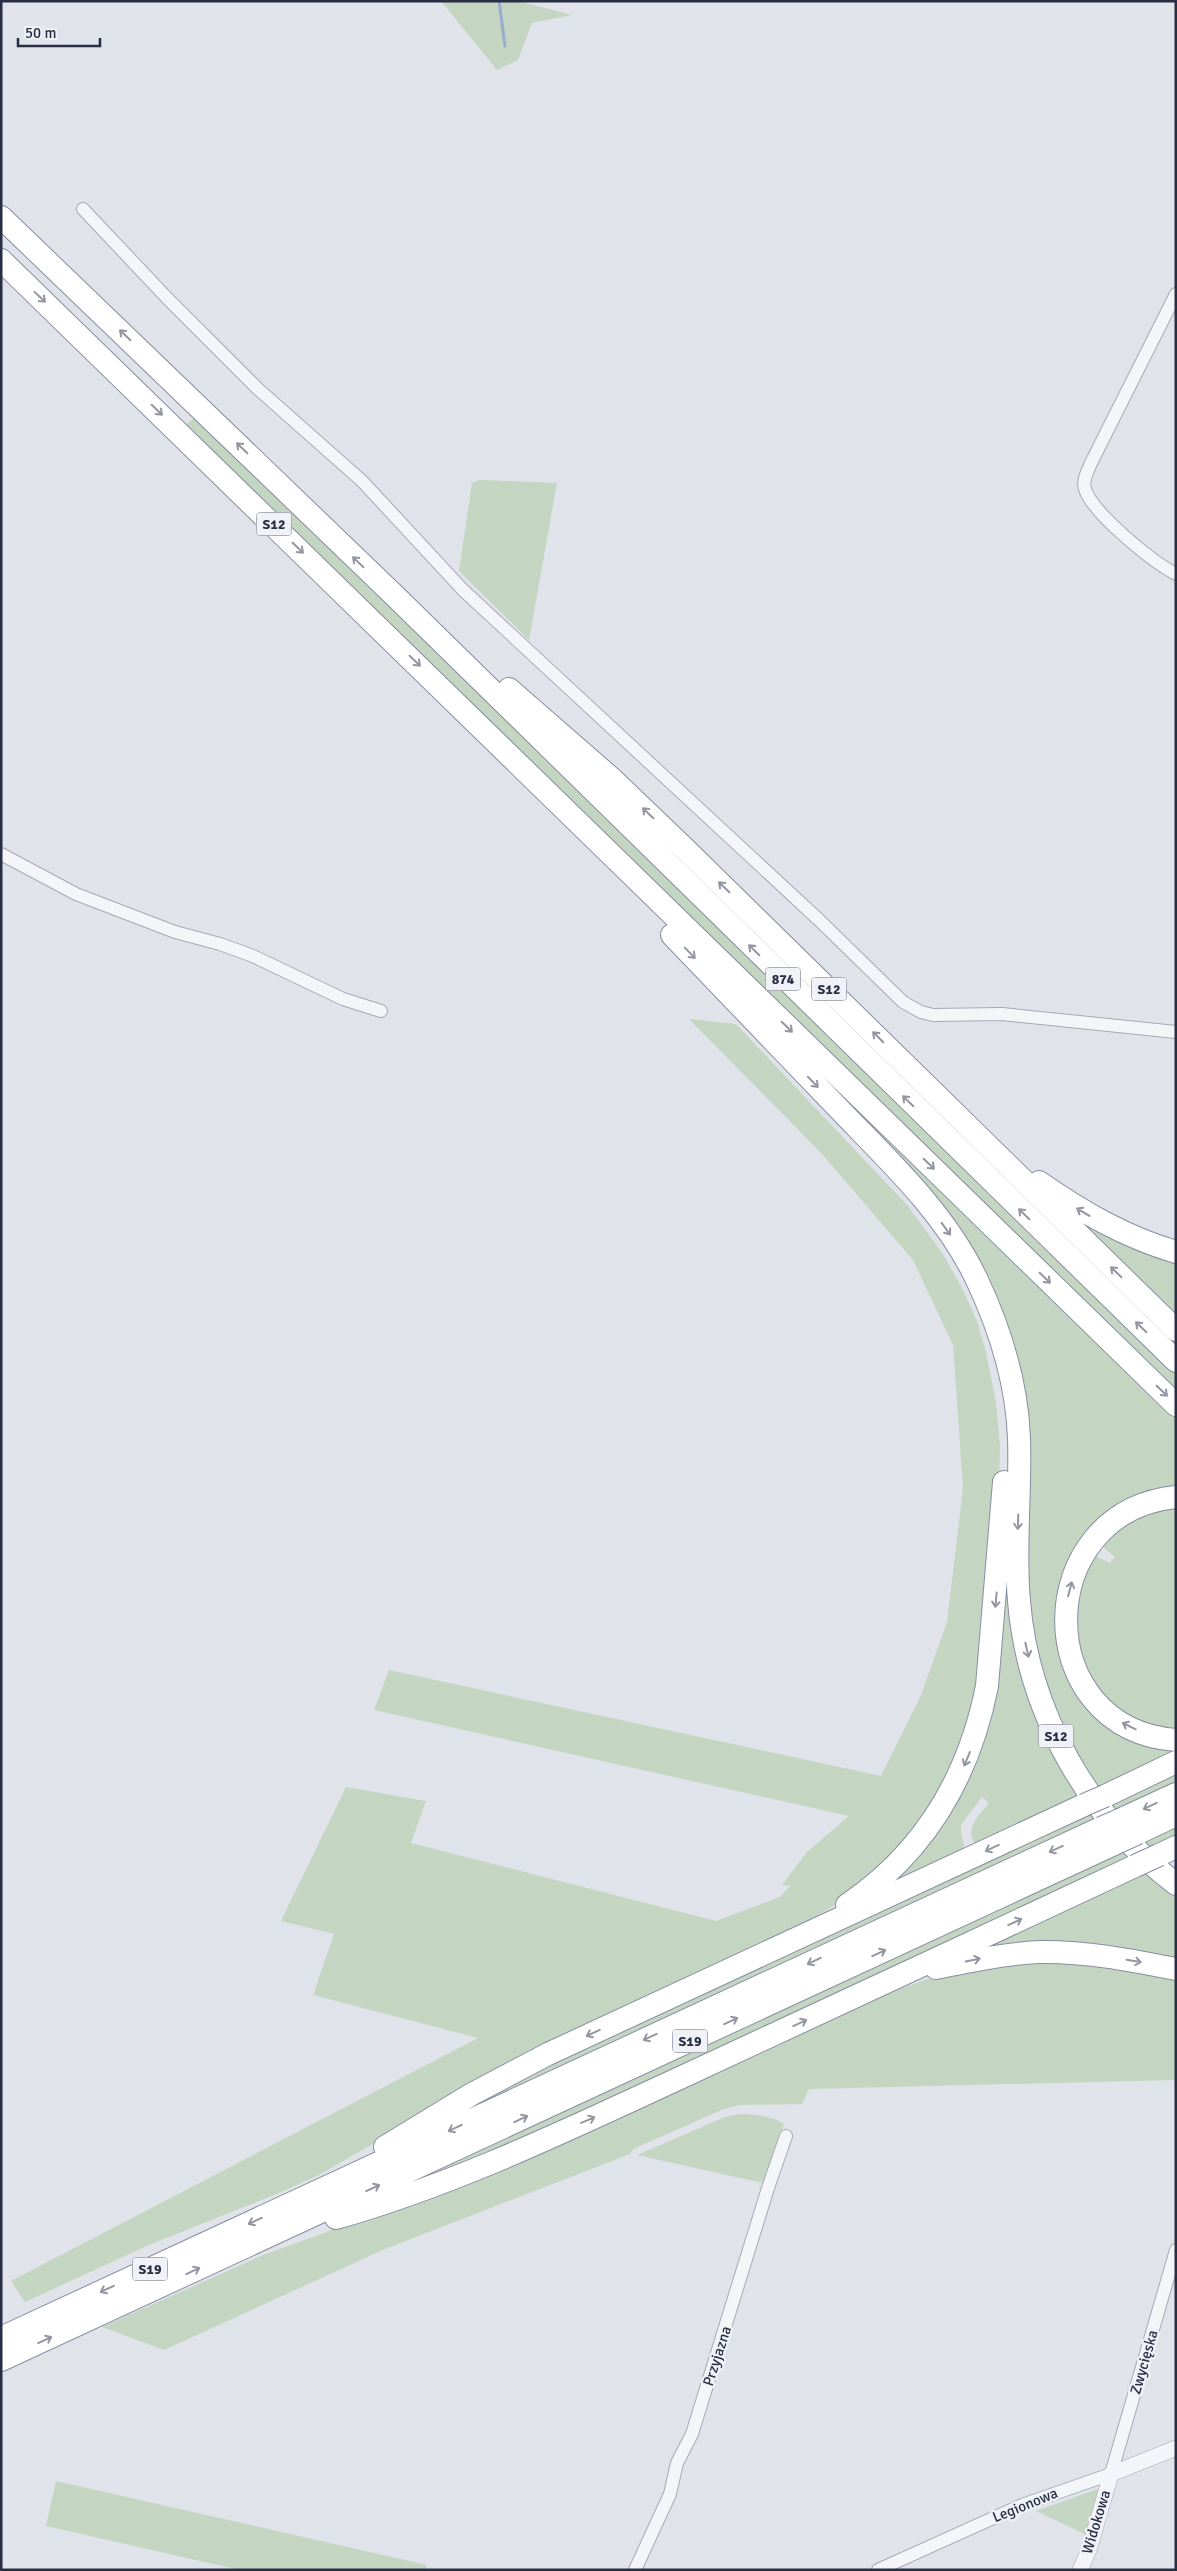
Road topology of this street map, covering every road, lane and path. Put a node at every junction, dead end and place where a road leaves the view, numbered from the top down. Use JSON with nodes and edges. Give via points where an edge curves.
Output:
{"nodes":[{"id":1,"x":84,"y":210,"type":"dead end"},
{"id":2,"x":1,"y":217,"type":"edge"},
{"id":3,"x":1,"y":260,"type":"edge"},
{"id":4,"x":1176,"y":294,"type":"edge"},
{"id":5,"x":1176,"y":574,"type":"edge"},
{"id":6,"x":394,"y":595,"type":"junction"},
{"id":7,"x":542,"y":786,"type":"junction"},
{"id":8,"x":1,"y":854,"type":"edge"},
{"id":9,"x":381,"y":1011,"type":"dead end"},
{"id":10,"x":1176,"y":1032,"type":"edge"},
{"id":11,"x":975,"y":1133,"type":"junction"},
{"id":12,"x":1176,"y":1252,"type":"edge"},
{"id":13,"x":980,"y":1287,"type":"junction"},
{"id":14,"x":1176,"y":1330,"type":"edge"},
{"id":15,"x":1176,"y":1361,"type":"edge"},
{"id":16,"x":1176,"y":1405,"type":"edge"},
{"id":17,"x":1176,"y":1497,"type":"edge"},
{"id":18,"x":1176,"y":1740,"type":"edge"},
{"id":19,"x":1176,"y":1762,"type":"edge"},
{"id":20,"x":1176,"y":1794,"type":"edge"},
{"id":21,"x":1176,"y":1815,"type":"edge"},
{"id":22,"x":1131,"y":1825,"type":"junction"},
{"id":23,"x":1107,"y":1836,"type":"junction"},
{"id":24,"x":1168,"y":1851,"type":"edge"},
{"id":25,"x":1176,"y":1884,"type":"edge"},
{"id":26,"x":780,"y":1947,"type":"junction"},
{"id":27,"x":1176,"y":1969,"type":"edge"},
{"id":28,"x":860,"y":1996,"type":"junction"},
{"id":29,"x":786,"y":2136,"type":"dead end"},
{"id":30,"x":299,"y":2200,"type":"junction"},
{"id":31,"x":265,"y":2238,"type":"junction"},
{"id":32,"x":1176,"y":2250,"type":"edge"},
{"id":33,"x":1,"y":2338,"type":"edge"},
{"id":34,"x":1,"y":2360,"type":"edge"},
{"id":35,"x":1176,"y":2448,"type":"edge"},
{"id":36,"x":1111,"y":2474,"type":"junction"},
{"id":37,"x":635,"y":2570,"type":"edge"},
{"id":38,"x":878,"y":2570,"type":"edge"},
{"id":39,"x":1080,"y":2570,"type":"edge"}],
"edges":[{"from":1,"to":10,"type":"street","via":[[258,389],[362,481],[463,590],[903,1002],[933,1015],[1002,1014]]},
{"from":6,"to":2,"type":"highway","number":"S12","one_way":true},
{"from":3,"to":7,"type":"highway","number":"S12","one_way":true},
{"from":4,"to":5,"type":"street","via":[[1084,483],[1089,497],[1107,519],[1134,544]]},
{"from":11,"to":6,"type":"highway","number":"S12","one_way":true,"via":[[611,778],[474,659]]},
{"from":15,"to":6,"type":"highway","number":"874","one_way":true},
{"from":7,"to":13,"type":"highway","one_way":true,"via":[[568,826],[912,1186],[957,1244]]},
{"from":7,"to":16,"type":"highway","number":"874","one_way":true},
{"from":8,"to":9,"type":"street","via":[[76,894],[175,932],[253,956],[343,999]]},
{"from":12,"to":11,"type":"highway","number":"S12","one_way":true,"via":[[1132,1237],[1086,1214]]},
{"from":14,"to":11,"type":"highway","one_way":true},
{"from":13,"to":25,"type":"highway","number":"S12","one_way":true,"via":[[1005,1354],[1016,1409],[1019,1602],[1026,1648],[1037,1687],[1055,1734],[1086,1788],[1128,1841]]},
{"from":13,"to":26,"type":"highway","one_way":true,"via":[[994,1346],[1006,1436],[990,1668],[978,1727],[950,1794],[912,1849],[859,1896]]},
{"from":18,"to":17,"type":"highway","one_way":true,"via":[[1147,1734],[1117,1720],[1093,1697],[1074,1667],[1065,1624],[1076,1569],[1099,1534],[1136,1508]]},
{"from":19,"to":26,"type":"highway","one_way":true,"bridge":true},
{"from":20,"to":22,"type":"highway","number":"S19","one_way":true},
{"from":21,"to":22,"type":"highway","number":"S19"},
{"from":22,"to":23,"type":"highway","number":"S19","bridge":true},
{"from":23,"to":30,"type":"highway","number":"S19","one_way":true},
{"from":31,"to":23,"type":"highway","number":"S19","one_way":true},
{"from":28,"to":24,"type":"highway","one_way":true,"bridge":true},
{"from":26,"to":30,"type":"highway","one_way":true,"via":[[504,2076]]},
{"from":28,"to":27,"type":"highway","one_way":true,"via":[[933,1969],[1016,1954],[1057,1952],[1095,1955]]},
{"from":31,"to":28,"type":"highway","one_way":true,"via":[[378,2205],[454,2178],[603,2114]]},
{"from":29,"to":37,"type":"street","name":"Przyjazna","via":[[692,2434],[677,2463],[670,2494]]},
{"from":30,"to":33,"type":"highway","number":"S19","one_way":true},
{"from":34,"to":31,"type":"highway","number":"S19","one_way":true},
{"from":32,"to":36,"type":"street","name":"Zwycięska"},
{"from":35,"to":36,"type":"street","name":"Legionowa"},
{"from":36,"to":38,"type":"street","name":"Legionowa","via":[[1022,2505]]},
{"from":36,"to":39,"type":"street","name":"Widokowa","via":[[1090,2550]]}]}
